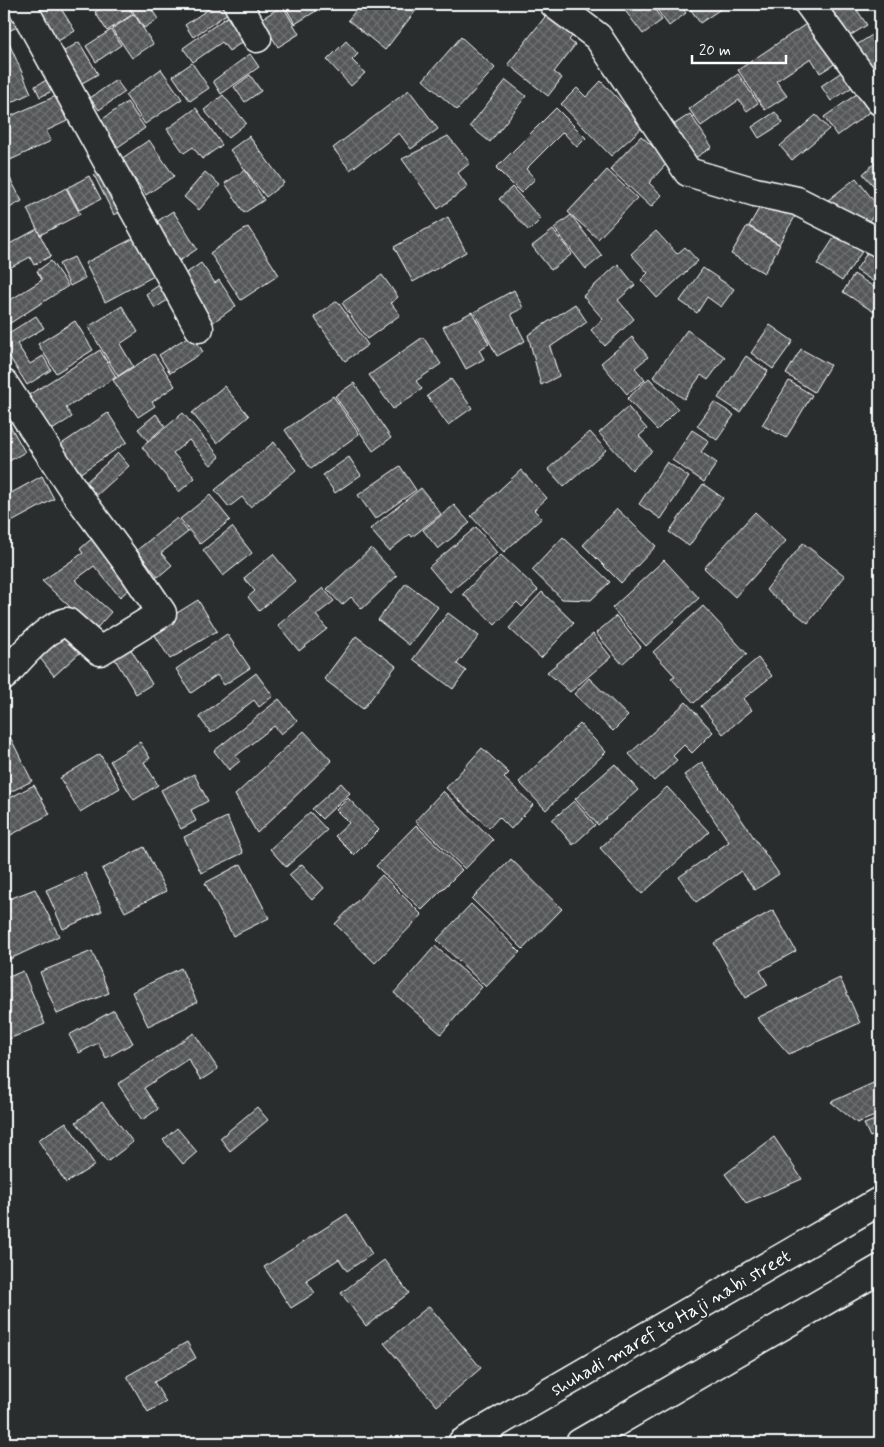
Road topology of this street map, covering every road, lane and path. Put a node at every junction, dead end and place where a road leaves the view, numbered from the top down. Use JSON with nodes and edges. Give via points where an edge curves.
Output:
{"nodes":[{"id":1,"x":21,"y":4,"type":"edge"},
{"id":2,"x":238,"y":4,"type":"edge"},
{"id":3,"x":554,"y":4,"type":"edge"},
{"id":4,"x":809,"y":4,"type":"edge"},
{"id":5,"x":257,"y":38,"type":"dead end"},
{"id":6,"x":880,"y":101,"type":"edge"},
{"id":7,"x":880,"y":243,"type":"edge"},
{"id":8,"x":199,"y":328,"type":"dead end"},
{"id":9,"x":4,"y":384,"type":"edge"},
{"id":10,"x":4,"y":676,"type":"edge"},
{"id":11,"x":880,"y":1201,"type":"edge"},
{"id":12,"x":880,"y":1269,"type":"edge"},
{"id":13,"x":462,"y":1443,"type":"edge"},
{"id":14,"x":580,"y":1443,"type":"edge"}],
"edges":[{"from":1,"to":8,"type":"street"},
{"from":2,"to":5,"type":"street"},
{"from":3,"to":7,"type":"street","via":[[598,37],[688,172],[797,201]]},
{"from":4,"to":6,"type":"street"},
{"from":9,"to":10,"type":"street","via":[[75,492],[162,613],[100,651],[67,622],[58,624],[26,651]]},
{"from":11,"to":13,"type":"street","name":"shuhadi maref to Haji nabi street"},
{"from":12,"to":14,"type":"street"}]}
